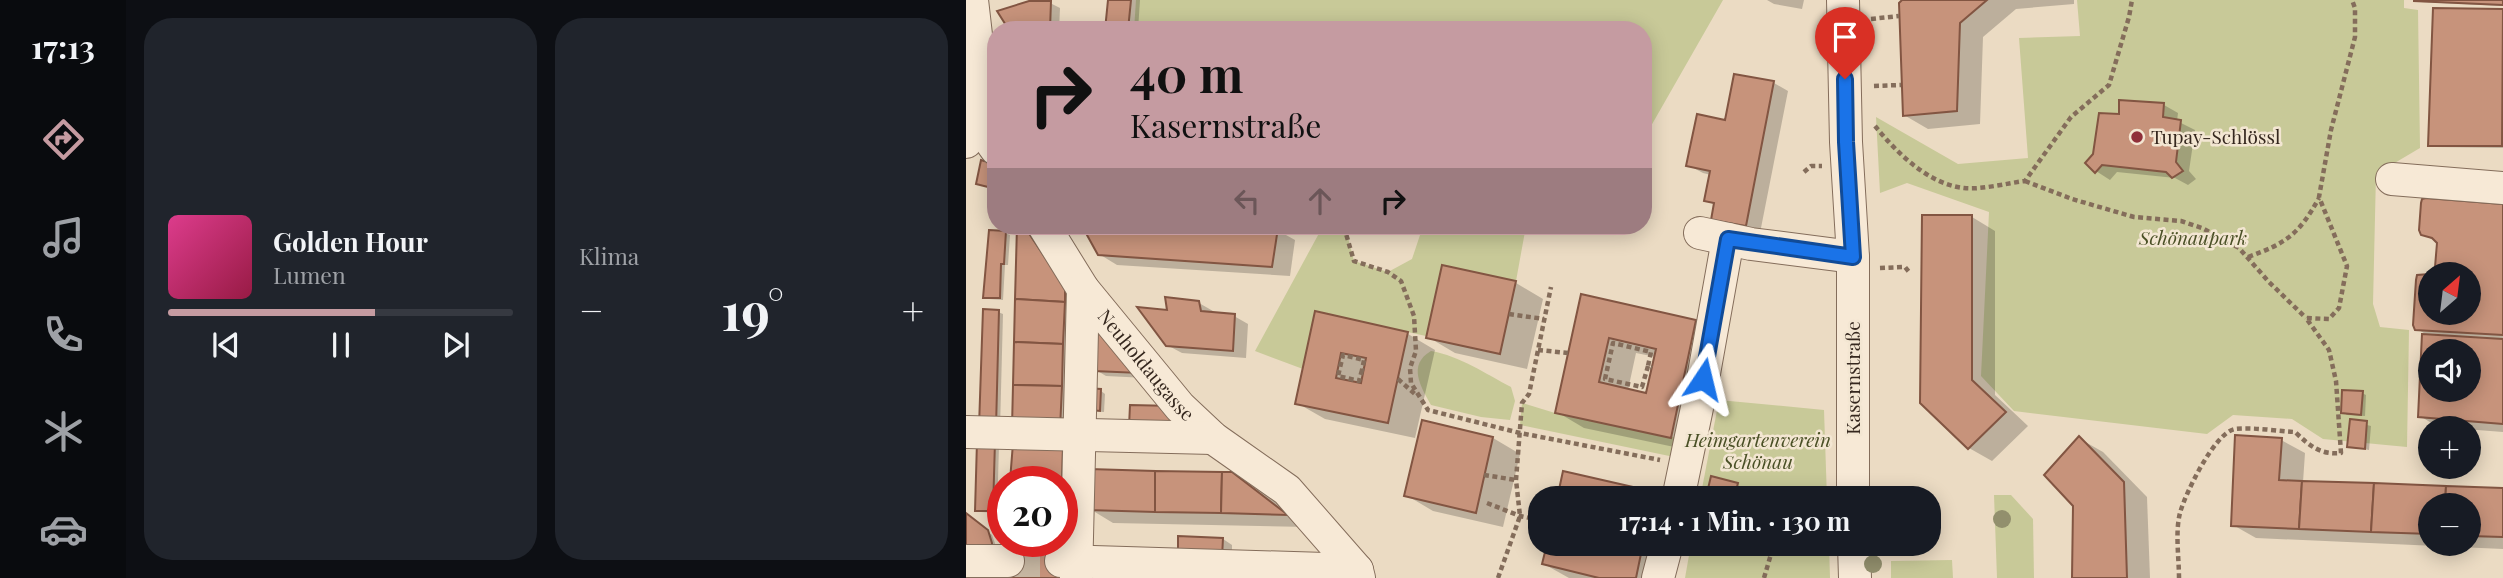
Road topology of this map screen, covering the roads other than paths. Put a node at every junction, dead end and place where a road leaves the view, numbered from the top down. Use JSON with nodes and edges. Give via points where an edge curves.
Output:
{"nodes":[{"id":1,"x":1843,"y":0,"type":"edge"},
{"id":2,"x":972,"y":4,"type":"edge"},
{"id":3,"x":987,"y":22,"type":"edge"},
{"id":4,"x":969,"y":128,"type":"edge"},
{"id":5,"x":987,"y":142,"type":"edge"},
{"id":6,"x":2392,"y":179,"type":"dead end"},
{"id":7,"x":2503,"y":188,"type":"edge"},
{"id":8,"x":1050,"y":235,"type":"edge"},
{"id":9,"x":1866,"y":262,"type":"junction"},
{"id":10,"x":1083,"y":289,"type":"junction"},
{"id":11,"x":966,"y":432,"type":"edge"},
{"id":12,"x":1079,"y":435,"type":"junction"},
{"id":13,"x":1213,"y":438,"type":"junction"},
{"id":14,"x":1681,"y":486,"type":"edge"},
{"id":15,"x":1854,"y":486,"type":"edge"},
{"id":16,"x":1664,"y":556,"type":"edge"},
{"id":17,"x":1854,"y":556,"type":"edge"},
{"id":18,"x":966,"y":561,"type":"edge"},
{"id":19,"x":1008,"y":561,"type":"tunnel mouth"},
{"id":20,"x":1071,"y":567,"type":"edge"},
{"id":21,"x":1358,"y":574,"type":"edge"},
{"id":22,"x":1658,"y":578,"type":"edge"},
{"id":23,"x":1855,"y":578,"type":"edge"}],
"edges":[{"from":1,"to":9,"type":"street","name":"Kasernstraße","via":[[1846,142]]},
{"from":2,"to":3,"type":"street"},
{"from":2,"to":4,"type":"street","via":[[979,61]]},
{"from":4,"to":5,"type":"street"},
{"from":6,"to":7,"type":"street"},
{"from":8,"to":10,"type":"street","name":"Neuholdaugasse"},
{"from":9,"to":14,"type":"street","via":[[1714,236]]},
{"from":9,"to":15,"type":"street","name":"Kasernstraße"},
{"from":10,"to":12,"type":"street","name":"Neuholdaugasse"},
{"from":10,"to":13,"type":"street","name":"Neuholdaugasse","via":[[1180,407]]},
{"from":11,"to":12,"type":"street","name":"Neuholdaugasse"},
{"from":12,"to":13,"type":"street","name":"Neuholdaugasse"},
{"from":12,"to":20,"type":"street","name":"Neuholdaugasse"},
{"from":13,"to":21,"type":"street","name":"Neuholdaugasse","via":[[1287,490]]},
{"from":16,"to":22,"type":"street"},
{"from":17,"to":23,"type":"street"},
{"from":18,"to":19,"type":"street"},
{"from":20,"to":21,"type":"street","name":"Neuholdaugasse"}]}
